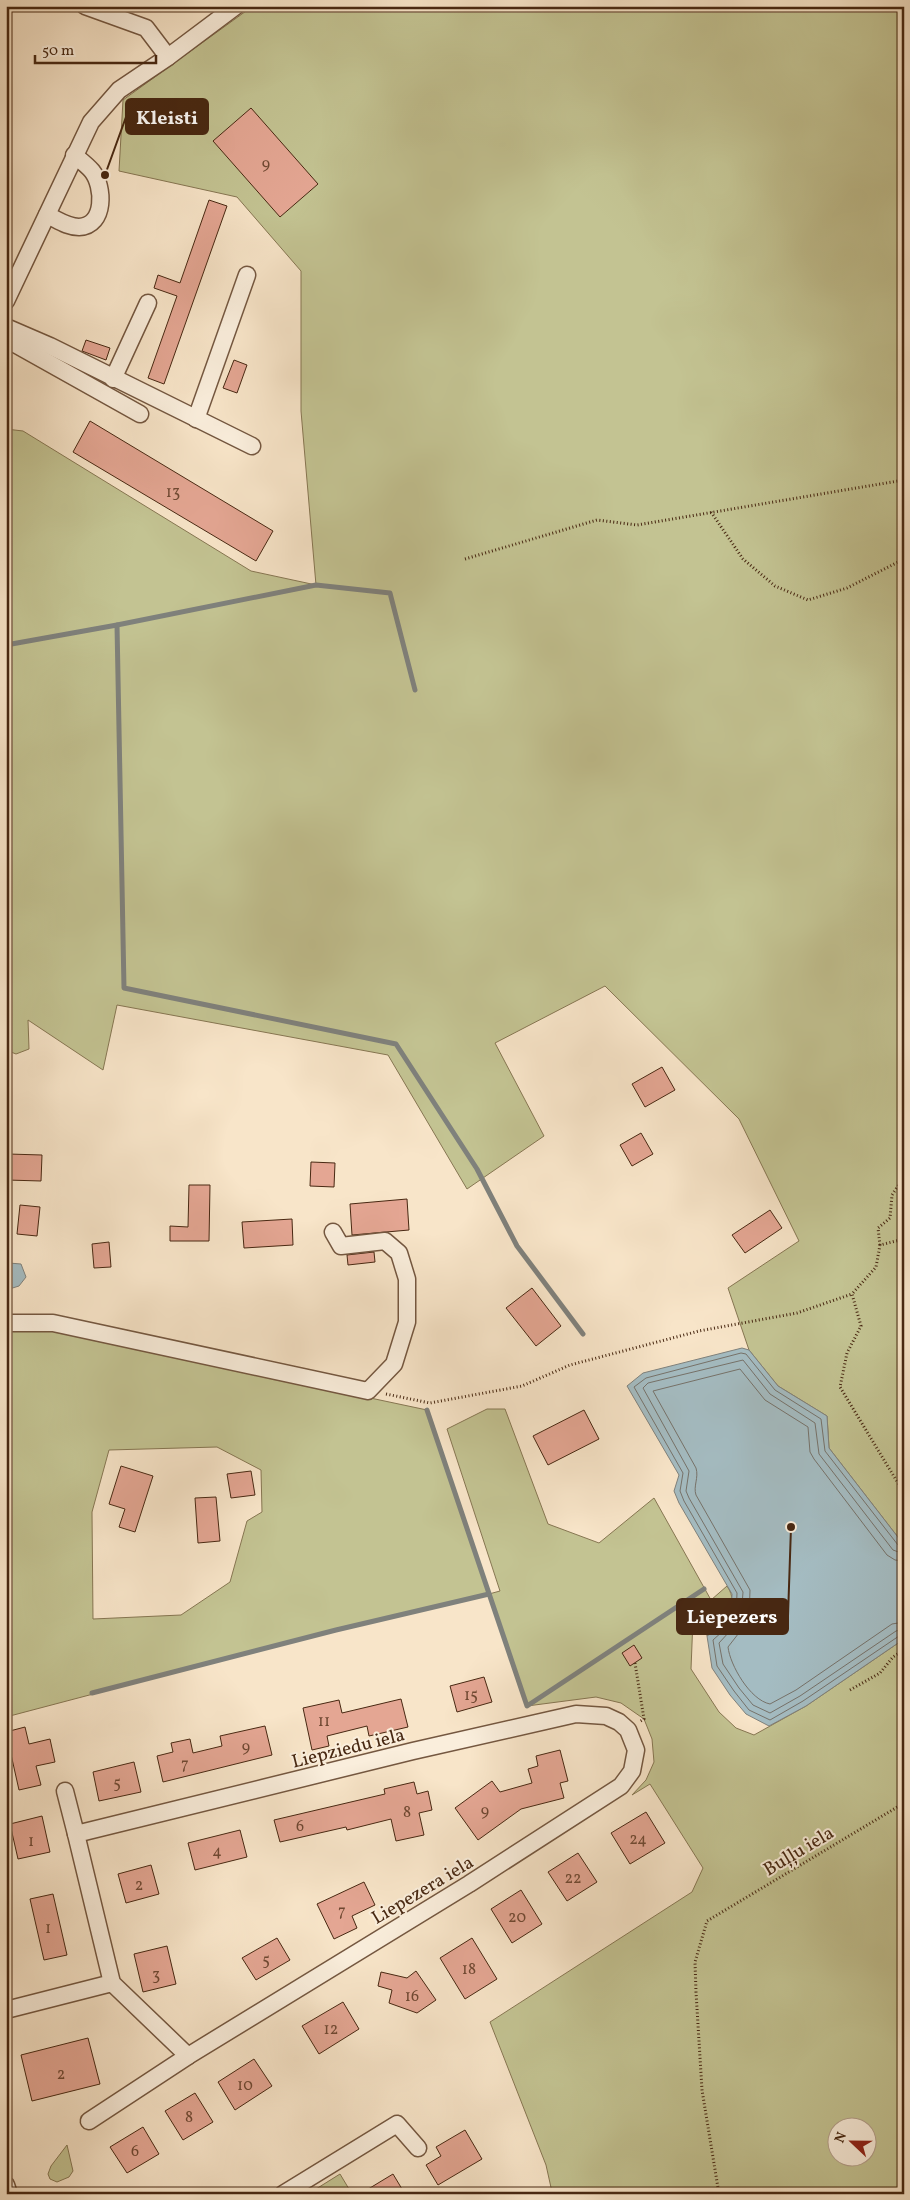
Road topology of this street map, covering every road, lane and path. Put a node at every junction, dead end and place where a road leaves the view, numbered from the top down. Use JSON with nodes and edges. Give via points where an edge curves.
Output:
{"nodes":[{"id":1,"x":85,"y":6,"type":"edge"},
{"id":2,"x":236,"y":6,"type":"edge"},
{"id":3,"x":168,"y":57,"type":"junction"},
{"id":4,"x":74,"y":155,"type":"junction"},
{"id":5,"x":47,"y":215,"type":"junction"},
{"id":6,"x":246,"y":275,"type":"dead end"},
{"id":7,"x":6,"y":301,"type":"edge"},
{"id":8,"x":148,"y":303,"type":"dead end"},
{"id":9,"x":6,"y":327,"type":"edge"},
{"id":10,"x":6,"y":339,"type":"edge"},
{"id":11,"x":112,"y":379,"type":"junction"},
{"id":12,"x":140,"y":414,"type":"dead end"},
{"id":13,"x":196,"y":419,"type":"junction"},
{"id":14,"x":252,"y":446,"type":"dead end"},
{"id":15,"x":904,"y":480,"type":"edge"},
{"id":16,"x":711,"y":512,"type":"junction"},
{"id":17,"x":465,"y":559,"type":"dead end"},
{"id":18,"x":904,"y":560,"type":"edge"},
{"id":19,"x":904,"y":1178,"type":"edge"},
{"id":20,"x":332,"y":1232,"type":"dead end"},
{"id":21,"x":904,"y":1239,"type":"edge"},
{"id":22,"x":880,"y":1244,"type":"junction"},
{"id":23,"x":852,"y":1294,"type":"junction"},
{"id":24,"x":6,"y":1323,"type":"edge"},
{"id":25,"x":368,"y":1390,"type":"junction"},
{"id":26,"x":904,"y":1494,"type":"edge"},
{"id":27,"x":904,"y":1650,"type":"edge"},
{"id":28,"x":635,"y":1664,"type":"dead end"},
{"id":29,"x":850,"y":1690,"type":"dead end"},
{"id":30,"x":628,"y":1730,"type":"junction"},
{"id":31,"x":64,"y":1791,"type":"dead end"},
{"id":32,"x":904,"y":1803,"type":"edge"},
{"id":33,"x":76,"y":1834,"type":"junction"},
{"id":34,"x":112,"y":1983,"type":"junction"},
{"id":35,"x":6,"y":2010,"type":"edge"},
{"id":36,"x":188,"y":2056,"type":"junction"},
{"id":37,"x":89,"y":2121,"type":"dead end"},
{"id":38,"x":418,"y":2148,"type":"dead end"},
{"id":39,"x":6,"y":2185,"type":"edge"},
{"id":40,"x":9,"y":2194,"type":"edge"},
{"id":41,"x":283,"y":2194,"type":"edge"},
{"id":42,"x":719,"y":2194,"type":"edge"}],
"edges":[{"from":1,"to":3,"type":"street","via":[[146,28]]},
{"from":2,"to":3,"type":"street"},
{"from":3,"to":4,"type":"street","via":[[119,90],[92,122]]},
{"from":4,"to":5,"type":"street"},
{"from":4,"to":5,"type":"street","via":[[92,171],[100,192],[101,206],[94,220],[82,227],[68,226]]},
{"from":5,"to":7,"type":"street"},
{"from":6,"to":13,"type":"street"},
{"from":8,"to":11,"type":"street"},
{"from":9,"to":11,"type":"street"},
{"from":10,"to":12,"type":"street"},
{"from":11,"to":13,"type":"street"},
{"from":13,"to":14,"type":"street"},
{"from":15,"to":16,"type":"path"},
{"from":16,"to":17,"type":"path","via":[[636,525],[597,520]]},
{"from":16,"to":18,"type":"path","via":[[743,559],[774,586],[808,600],[847,588]]},
{"from":19,"to":22,"type":"path","via":[[892,1195],[890,1218],[878,1228]]},
{"from":20,"to":25,"type":"street","via":[[341,1246],[385,1241],[399,1253],[407,1279],[407,1322],[394,1364]]},
{"from":21,"to":22,"type":"path"},
{"from":22,"to":23,"type":"path","via":[[876,1267]]},
{"from":23,"to":25,"type":"path","via":[[797,1313],[699,1331],[570,1365],[522,1386],[430,1403]]},
{"from":23,"to":26,"type":"path","via":[[861,1326],[847,1353],[840,1386]]},
{"from":24,"to":25,"type":"street","via":[[53,1323]]},
{"from":27,"to":29,"type":"path","via":[[893,1657],[880,1674]]},
{"from":28,"to":30,"type":"path","via":[[644,1718]]},
{"from":30,"to":33,"type":"street","name":"Liepziedu iela","via":[[606,1716],[569,1716]]},
{"from":30,"to":36,"type":"street","name":"Liepezera iela","via":[[636,1750],[632,1771],[621,1786],[477,1879]]},
{"from":31,"to":33,"type":"street"},
{"from":32,"to":42,"type":"path","name":"Buļļu iela","via":[[707,1922],[695,1962],[696,1992],[702,2090]]},
{"from":33,"to":34,"type":"street"},
{"from":34,"to":35,"type":"street"},
{"from":34,"to":36,"type":"street"},
{"from":36,"to":37,"type":"street","name":"Liepezera iela"},
{"from":38,"to":41,"type":"street","via":[[397,2124]]},
{"from":39,"to":40,"type":"street"}]}
